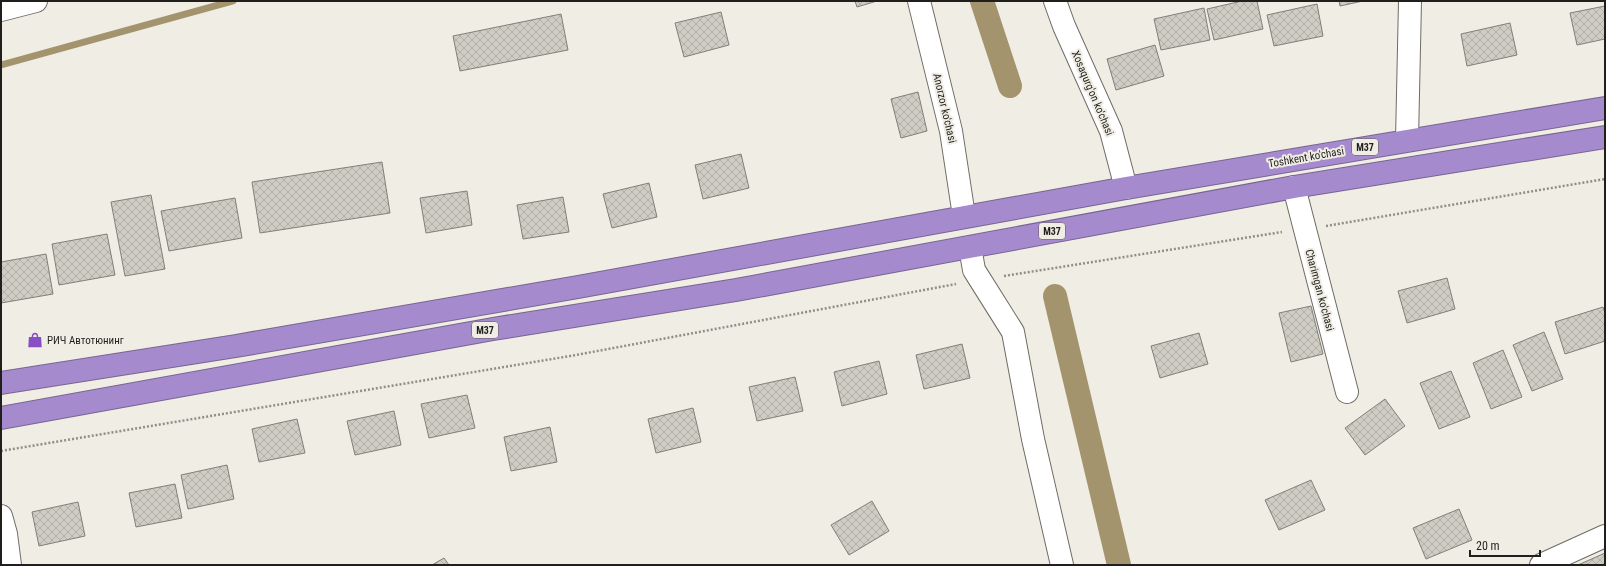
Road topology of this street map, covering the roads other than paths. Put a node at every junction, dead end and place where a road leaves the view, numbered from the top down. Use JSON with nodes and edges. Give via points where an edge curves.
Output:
{"nodes":[{"id":1,"x":36,"y":1,"type":"edge"},
{"id":2,"x":919,"y":1,"type":"edge"},
{"id":3,"x":1055,"y":1,"type":"edge"},
{"id":4,"x":1410,"y":1,"type":"edge"},
{"id":5,"x":1,"y":10,"type":"edge"},
{"id":6,"x":1605,"y":108,"type":"edge"},
{"id":7,"x":1605,"y":137,"type":"edge"},
{"id":8,"x":1407,"y":140,"type":"junction"},
{"id":9,"x":1294,"y":187,"type":"junction"},
{"id":10,"x":1126,"y":188,"type":"junction"},
{"id":11,"x":964,"y":216,"type":"junction"},
{"id":12,"x":970,"y":247,"type":"junction"},
{"id":13,"x":1,"y":383,"type":"edge"},
{"id":14,"x":1347,"y":392,"type":"dead end"},
{"id":15,"x":1,"y":418,"type":"edge"},
{"id":16,"x":1,"y":516,"type":"edge"},
{"id":17,"x":1605,"y":536,"type":"edge"},
{"id":18,"x":10,"y":565,"type":"edge"},
{"id":19,"x":1062,"y":565,"type":"edge"},
{"id":20,"x":1541,"y":565,"type":"edge"}],
"edges":[{"from":1,"to":5,"type":"street"},
{"from":2,"to":11,"type":"street","name":"Anorzor ko'chasi","via":[[952,131]]},
{"from":3,"to":10,"type":"street","name":"Xosaqurg'on ko'chasi","via":[[1111,131]]},
{"from":4,"to":8,"type":"street"},
{"from":6,"to":8,"type":"highway","name":"Toshkent ko'chasi","number":"M37"},
{"from":7,"to":9,"type":"highway","number":"M37"},
{"from":8,"to":10,"type":"highway","name":"Toshkent ko'chasi","number":"M37"},
{"from":9,"to":12,"type":"highway","number":"M37"},
{"from":9,"to":14,"type":"street","name":"Charimgan ko'chasi"},
{"from":10,"to":11,"type":"highway","number":"M37"},
{"from":11,"to":13,"type":"highway","number":"M37","via":[[578,287],[243,345]]},
{"from":12,"to":15,"type":"highway","number":"M37","via":[[736,290],[493,329]]},
{"from":12,"to":19,"type":"street","via":[[974,270],[1013,332],[1033,439]]},
{"from":16,"to":18,"type":"street"},
{"from":17,"to":20,"type":"street"}]}
